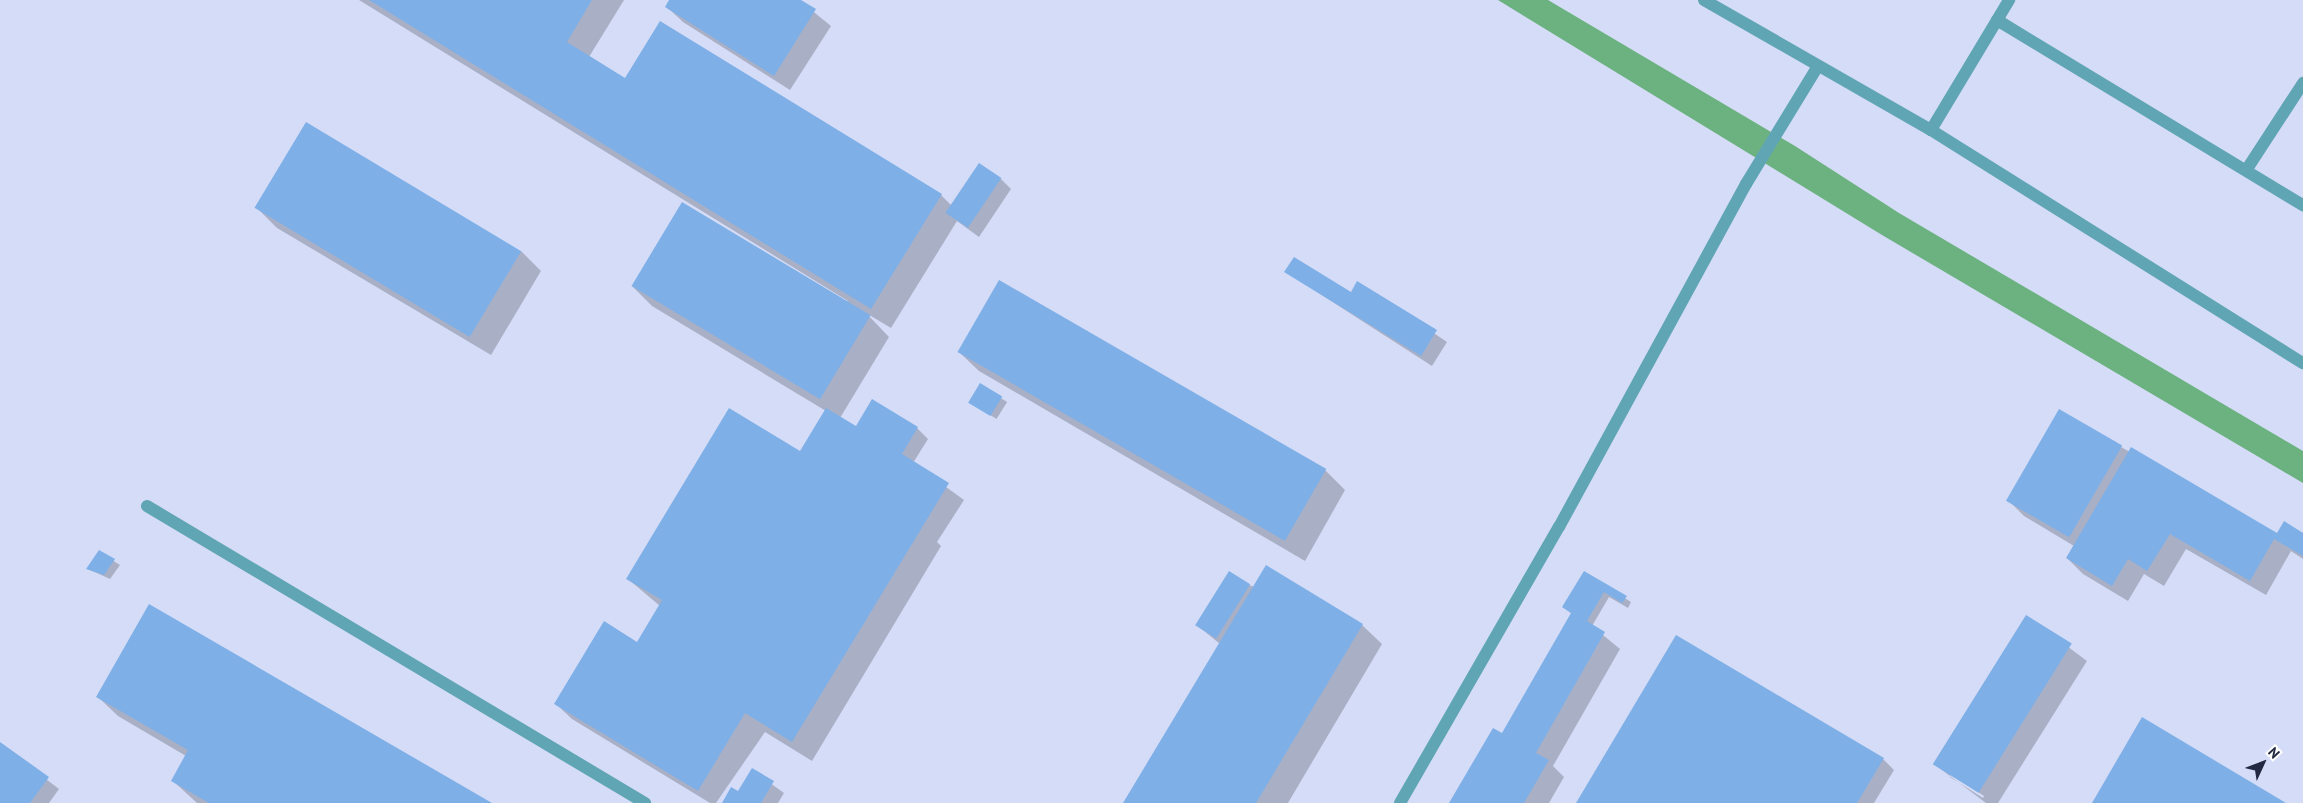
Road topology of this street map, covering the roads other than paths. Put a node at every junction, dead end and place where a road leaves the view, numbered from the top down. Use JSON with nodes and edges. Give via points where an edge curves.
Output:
{"nodes":[{"id":1,"x":1704,"y":0,"type":"edge"},
{"id":2,"x":2009,"y":0,"type":"edge"},
{"id":3,"x":1996,"y":20,"type":"junction"},
{"id":4,"x":1818,"y":66,"type":"junction"},
{"id":5,"x":2303,"y":83,"type":"edge"},
{"id":6,"x":1931,"y":130,"type":"junction"},
{"id":7,"x":2247,"y":169,"type":"junction"},
{"id":8,"x":2303,"y":204,"type":"edge"},
{"id":9,"x":2303,"y":363,"type":"edge"},
{"id":10,"x":147,"y":506,"type":"dead end"},
{"id":11,"x":645,"y":803,"type":"edge"},
{"id":12,"x":1400,"y":803,"type":"edge"}],
"edges":[{"from":1,"to":4,"type":"street"},
{"from":2,"to":3,"type":"street"},
{"from":3,"to":6,"type":"street"},
{"from":3,"to":7,"type":"street"},
{"from":4,"to":6,"type":"street"},
{"from":4,"to":12,"type":"street","via":[[1746,184],[1559,527]]},
{"from":5,"to":7,"type":"street"},
{"from":6,"to":9,"type":"street"},
{"from":7,"to":8,"type":"street"},
{"from":10,"to":11,"type":"street"}]}
